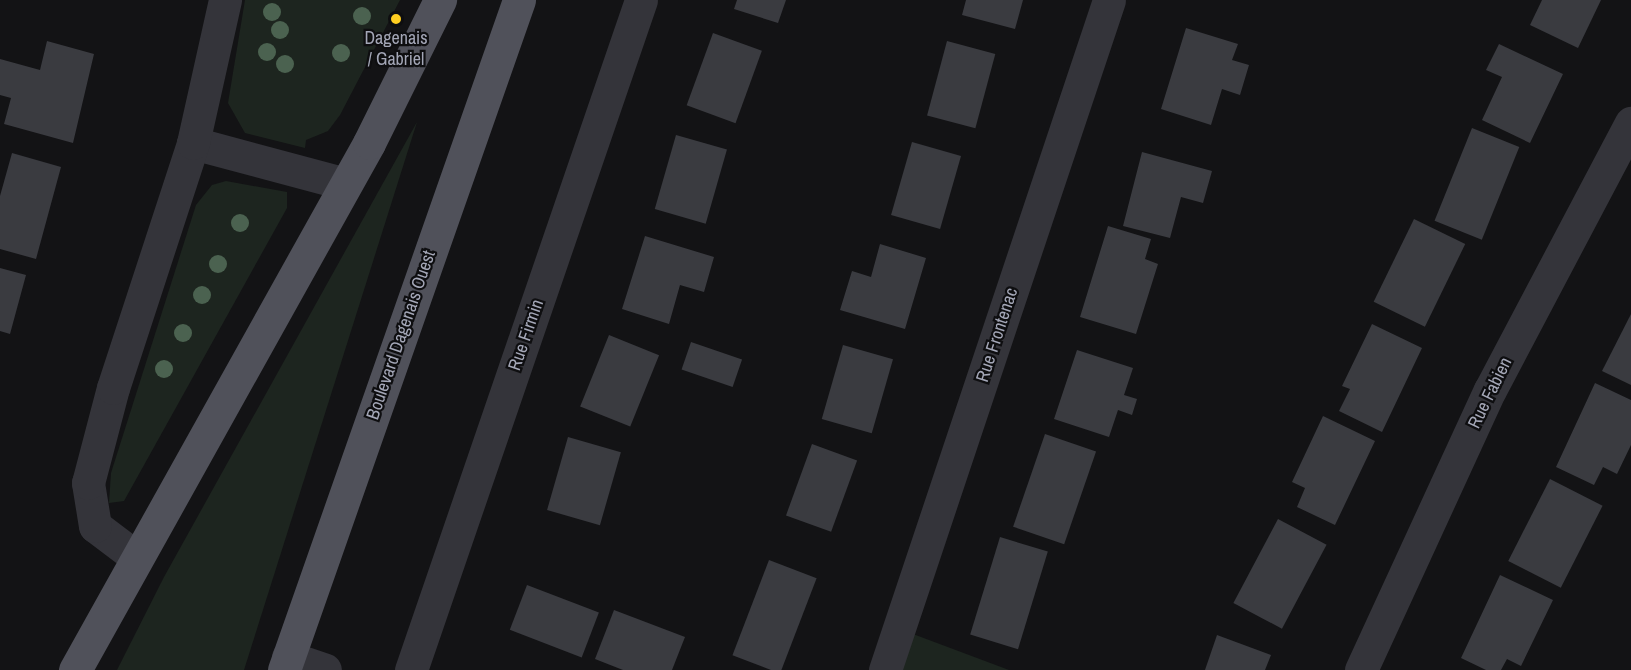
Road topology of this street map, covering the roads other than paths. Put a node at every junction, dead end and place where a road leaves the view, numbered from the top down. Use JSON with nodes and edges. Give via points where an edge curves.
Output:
{"nodes":[{"id":1,"x":225,"y":0,"type":"edge"},
{"id":2,"x":440,"y":0,"type":"edge"},
{"id":3,"x":519,"y":0,"type":"edge"},
{"id":4,"x":641,"y":0,"type":"edge"},
{"id":5,"x":1109,"y":0,"type":"edge"},
{"id":6,"x":1631,"y":123,"type":"edge"},
{"id":7,"x":194,"y":143,"type":"junction"},
{"id":8,"x":346,"y":184,"type":"junction"},
{"id":9,"x":136,"y":557,"type":"junction"},
{"id":10,"x":286,"y":664,"type":"edge"},
{"id":11,"x":75,"y":670,"type":"edge"},
{"id":12,"x":325,"y":670,"type":"edge"},
{"id":13,"x":411,"y":670,"type":"edge"},
{"id":14,"x":885,"y":670,"type":"edge"},
{"id":15,"x":1361,"y":670,"type":"edge"}],
"edges":[{"from":1,"to":7,"type":"street"},
{"from":2,"to":8,"type":"main road"},
{"from":3,"to":10,"type":"main road","name":"Boulevard Dagenais Ouest"},
{"from":4,"to":13,"type":"street","name":"Rue Firmin"},
{"from":5,"to":14,"type":"street","name":"Rue Frontenac"},
{"from":6,"to":15,"type":"street","name":"Rue Fabien","via":[[1490,390]]},
{"from":7,"to":8,"type":"street"},
{"from":7,"to":9,"type":"street","via":[[113,388],[88,483],[95,526]]},
{"from":8,"to":9,"type":"main road"},
{"from":9,"to":11,"type":"main road"},
{"from":10,"to":12,"type":"street"}]}
